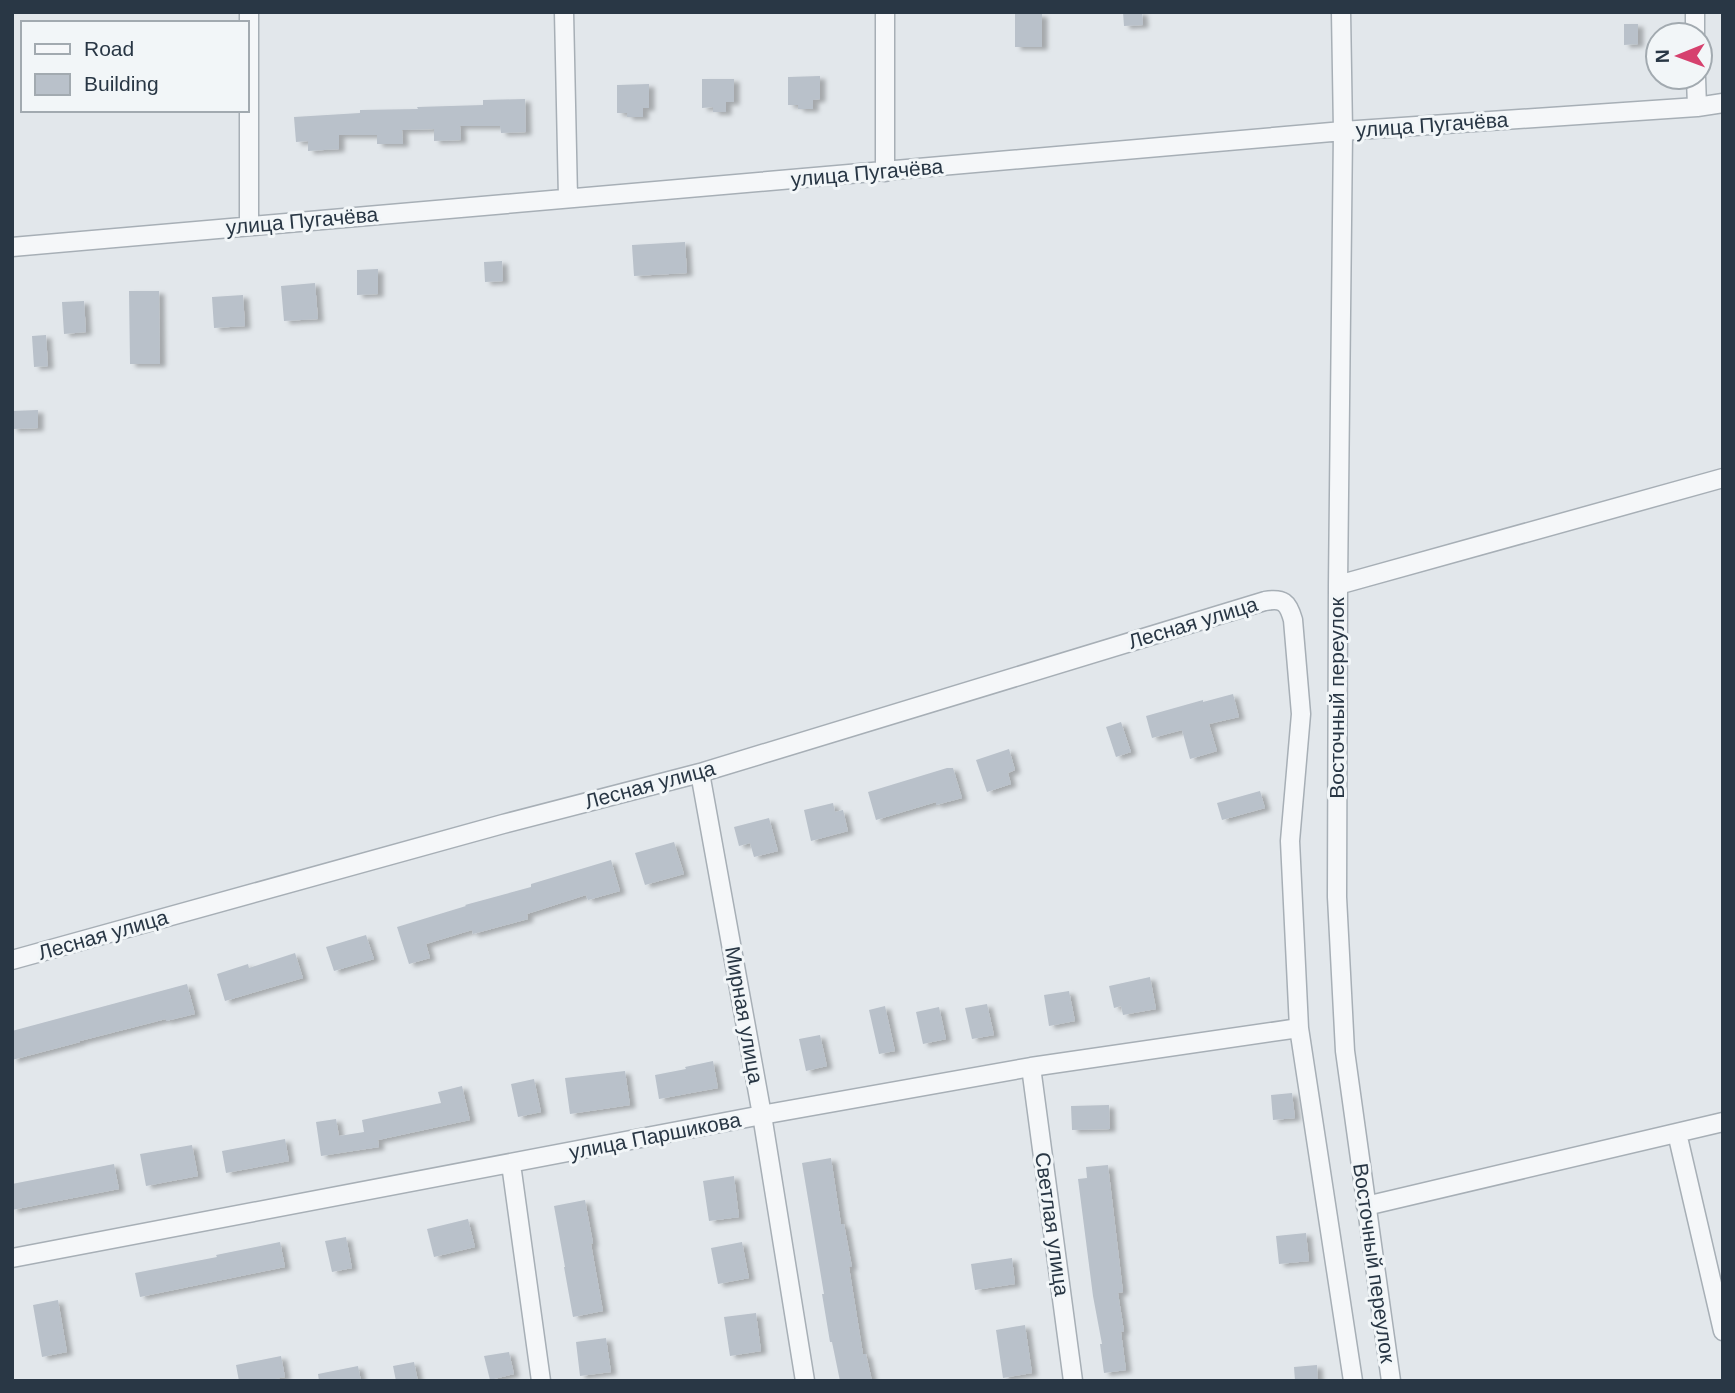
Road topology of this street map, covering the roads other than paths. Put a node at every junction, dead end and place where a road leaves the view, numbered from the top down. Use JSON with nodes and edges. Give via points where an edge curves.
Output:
{"nodes":[{"id":1,"x":248,"y":12,"type":"edge"},
{"id":2,"x":564,"y":12,"type":"edge"},
{"id":3,"x":885,"y":12,"type":"edge"},
{"id":4,"x":1342,"y":12,"type":"edge"},
{"id":5,"x":1696,"y":91,"type":"edge"},
{"id":6,"x":1723,"y":103,"type":"edge"},
{"id":7,"x":1697,"y":107,"type":"junction"},
{"id":8,"x":1343,"y":131,"type":"junction"},
{"id":9,"x":885,"y":172,"type":"junction"},
{"id":10,"x":568,"y":198,"type":"junction"},
{"id":11,"x":249,"y":225,"type":"junction"},
{"id":12,"x":12,"y":247,"type":"edge"},
{"id":13,"x":1723,"y":478,"type":"edge"},
{"id":14,"x":1338,"y":584,"type":"junction"},
{"id":15,"x":1284,"y":601,"type":"joint"},
{"id":16,"x":701,"y":773,"type":"junction"},
{"id":17,"x":12,"y":961,"type":"edge"},
{"id":18,"x":1300,"y":1028,"type":"junction"},
{"id":19,"x":1031,"y":1067,"type":"junction"},
{"id":20,"x":762,"y":1115,"type":"junction"},
{"id":21,"x":1723,"y":1122,"type":"edge"},
{"id":22,"x":1677,"y":1133,"type":"junction"},
{"id":23,"x":511,"y":1164,"type":"junction"},
{"id":24,"x":1366,"y":1206,"type":"junction"},
{"id":25,"x":12,"y":1258,"type":"edge"},
{"id":26,"x":1723,"y":1331,"type":"edge"},
{"id":27,"x":541,"y":1381,"type":"edge"},
{"id":28,"x":805,"y":1381,"type":"edge"},
{"id":29,"x":1073,"y":1381,"type":"edge"},
{"id":30,"x":1353,"y":1381,"type":"edge"},
{"id":31,"x":1391,"y":1381,"type":"edge"}],
"edges":[{"from":1,"to":11,"type":"street"},
{"from":2,"to":10,"type":"street"},
{"from":3,"to":9,"type":"street"},
{"from":4,"to":8,"type":"street","name":"Восточный переулок"},
{"from":5,"to":7,"type":"street"},
{"from":6,"to":7,"type":"street","name":"улица Пугачёва"},
{"from":7,"to":8,"type":"street","name":"улица Пугачёва"},
{"from":8,"to":9,"type":"street","name":"улица Пугачёва"},
{"from":8,"to":14,"type":"street","name":"Восточный переулок"},
{"from":9,"to":10,"type":"street","name":"улица Пугачёва"},
{"from":10,"to":11,"type":"street","name":"улица Пугачёва"},
{"from":11,"to":12,"type":"street","name":"улица Пугачёва"},
{"from":13,"to":14,"type":"street"},
{"from":14,"to":24,"type":"street","name":"Восточный переулок","via":[[1338,910],[1345,1051]]},
{"from":15,"to":16,"type":"street","name":"Лесная улица","via":[[1265,601]]},
{"from":15,"to":18,"type":"street","name":"Восточный переулок","via":[[1293,620],[1301,714],[1290,841]]},
{"from":16,"to":17,"type":"street","name":"Лесная улица"},
{"from":16,"to":20,"type":"street","name":"Мирная улица"},
{"from":18,"to":19,"type":"street","name":"улица Паршикова"},
{"from":18,"to":30,"type":"street","name":"Восточный переулок"},
{"from":19,"to":20,"type":"street","name":"улица Паршикова"},
{"from":19,"to":29,"type":"street","name":"Светлая улица"},
{"from":20,"to":23,"type":"street","name":"улица Паршикова"},
{"from":20,"to":28,"type":"street","name":"Мирная улица"},
{"from":21,"to":22,"type":"street"},
{"from":22,"to":24,"type":"street"},
{"from":22,"to":26,"type":"street"},
{"from":23,"to":25,"type":"street","name":"улица Паршикова"},
{"from":23,"to":27,"type":"street"},
{"from":24,"to":31,"type":"street","name":"Восточный переулок"}]}
